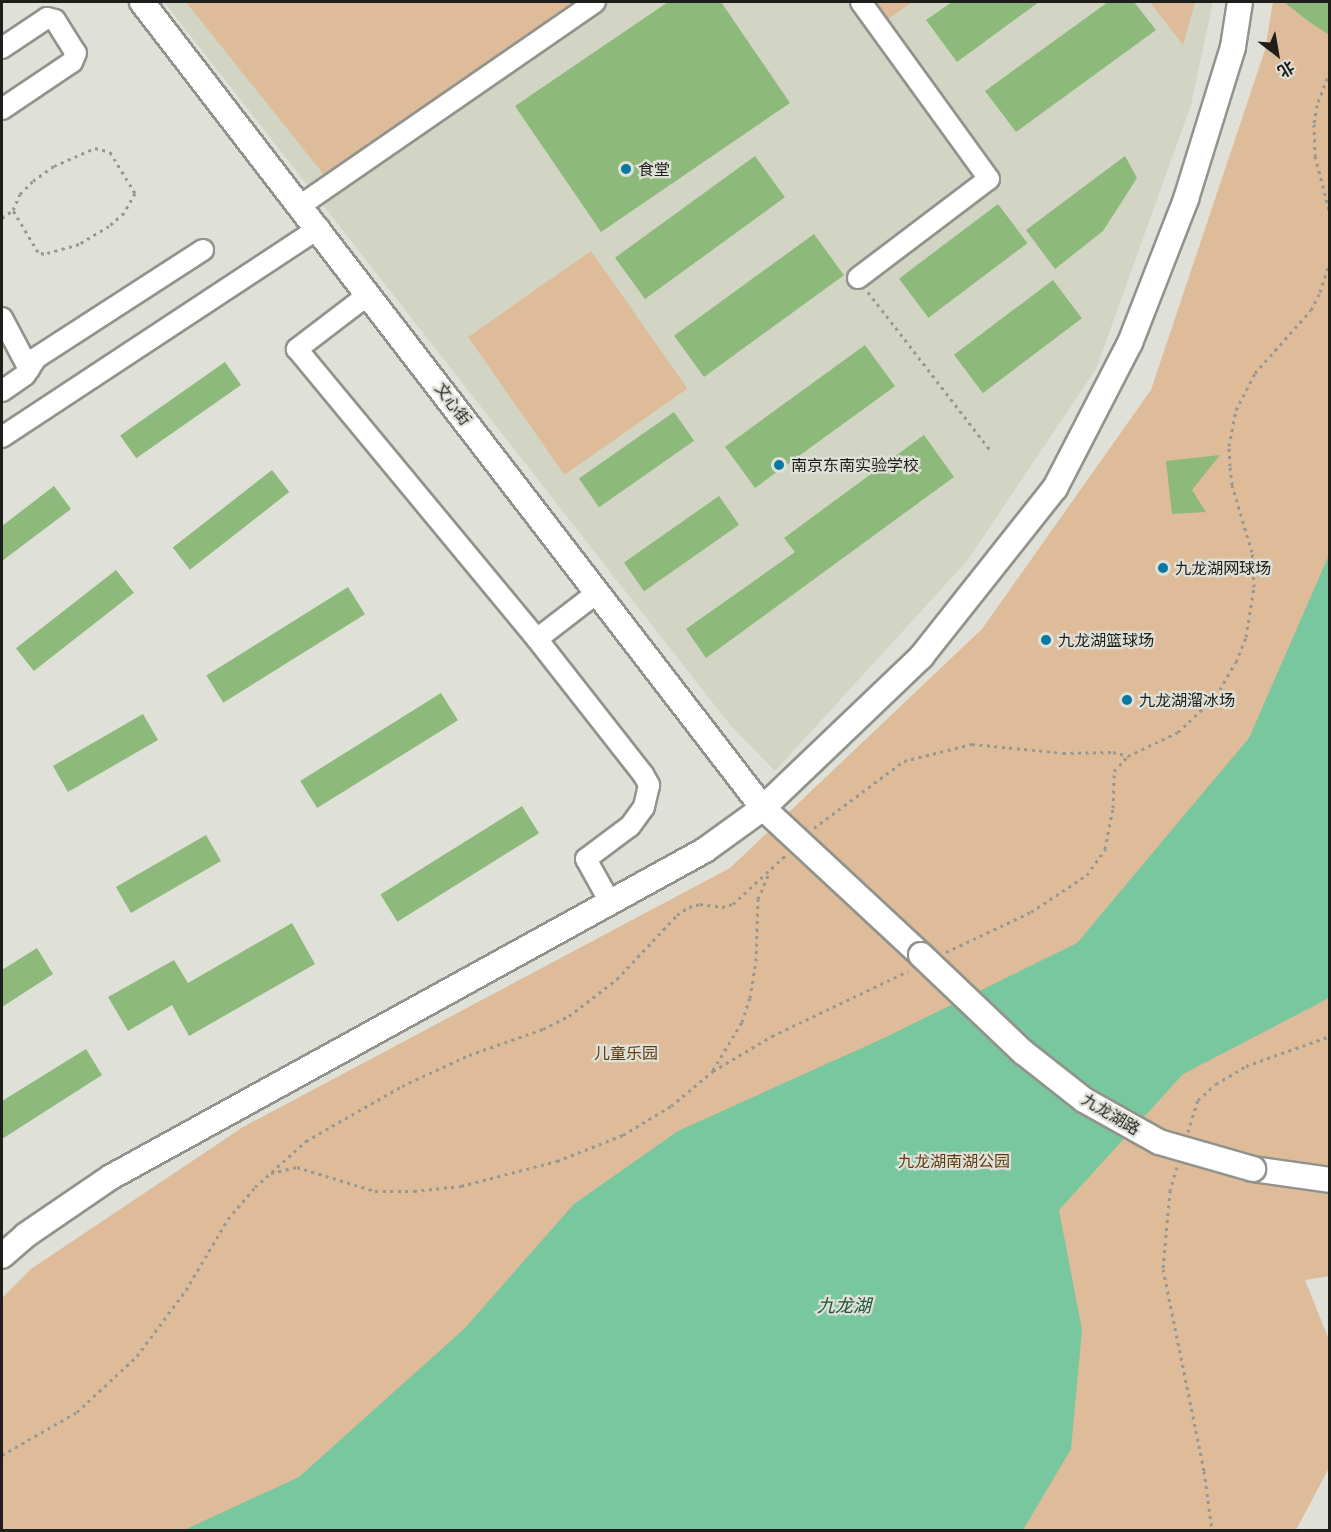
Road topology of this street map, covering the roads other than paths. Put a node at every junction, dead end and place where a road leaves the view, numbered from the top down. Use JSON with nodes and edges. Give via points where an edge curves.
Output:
{"nodes":[{"id":1,"x":142,"y":2,"type":"edge"},
{"id":2,"x":595,"y":2,"type":"edge"},
{"id":3,"x":861,"y":2,"type":"edge"},
{"id":4,"x":1240,"y":2,"type":"edge"},
{"id":5,"x":2,"y":48,"type":"edge"},
{"id":6,"x":2,"y":109,"type":"edge"},
{"id":7,"x":301,"y":206,"type":"junction"},
{"id":8,"x":319,"y":228,"type":"junction"},
{"id":9,"x":203,"y":250,"type":"dead end"},
{"id":10,"x":858,"y":279,"type":"road end"},
{"id":11,"x":369,"y":294,"type":"junction"},
{"id":12,"x":2,"y":318,"type":"edge"},
{"id":13,"x":29,"y":369,"type":"junction"},
{"id":14,"x":2,"y":391,"type":"edge"},
{"id":15,"x":2,"y":437,"type":"edge"},
{"id":16,"x":598,"y":592,"type":"junction"},
{"id":17,"x":537,"y":639,"type":"junction"},
{"id":18,"x":763,"y":808,"type":"junction"},
{"id":19,"x":611,"y":904,"type":"junction"},
{"id":20,"x":1329,"y":1180,"type":"edge"},
{"id":21,"x":2,"y":1256,"type":"edge"}],
"edges":[{"from":1,"to":7,"type":"street","name":"文心街"},
{"from":2,"to":7,"type":"street"},
{"from":3,"to":10,"type":"street","via":[[989,179]]},
{"from":4,"to":18,"type":"street","via":[[1233,46],[1186,199],[1130,343],[1055,488],[921,657]]},
{"from":5,"to":6,"type":"street","via":[[47,18],[55,20],[76,53],[72,62]]},
{"from":7,"to":8,"type":"street","name":"文心街"},
{"from":8,"to":11,"type":"street","name":"文心街"},
{"from":8,"to":15,"type":"street"},
{"from":9,"to":13,"type":"street","via":[[36,358]]},
{"from":11,"to":16,"type":"street","name":"文心街"},
{"from":11,"to":17,"type":"street","via":[[297,349]]},
{"from":12,"to":13,"type":"street"},
{"from":13,"to":14,"type":"street"},
{"from":16,"to":17,"type":"street"},
{"from":16,"to":18,"type":"street","name":"文心街"},
{"from":17,"to":19,"type":"street","via":[[649,785],[645,807],[630,826],[586,859]]},
{"from":18,"to":19,"type":"street","via":[[705,850]]},
{"from":18,"to":20,"type":"street","name":"九龙湖路","bridge":true,"via":[[1023,1052],[1084,1100],[1158,1142],[1253,1169]]},
{"from":19,"to":21,"type":"street","via":[[476,974],[111,1177]]}]}
